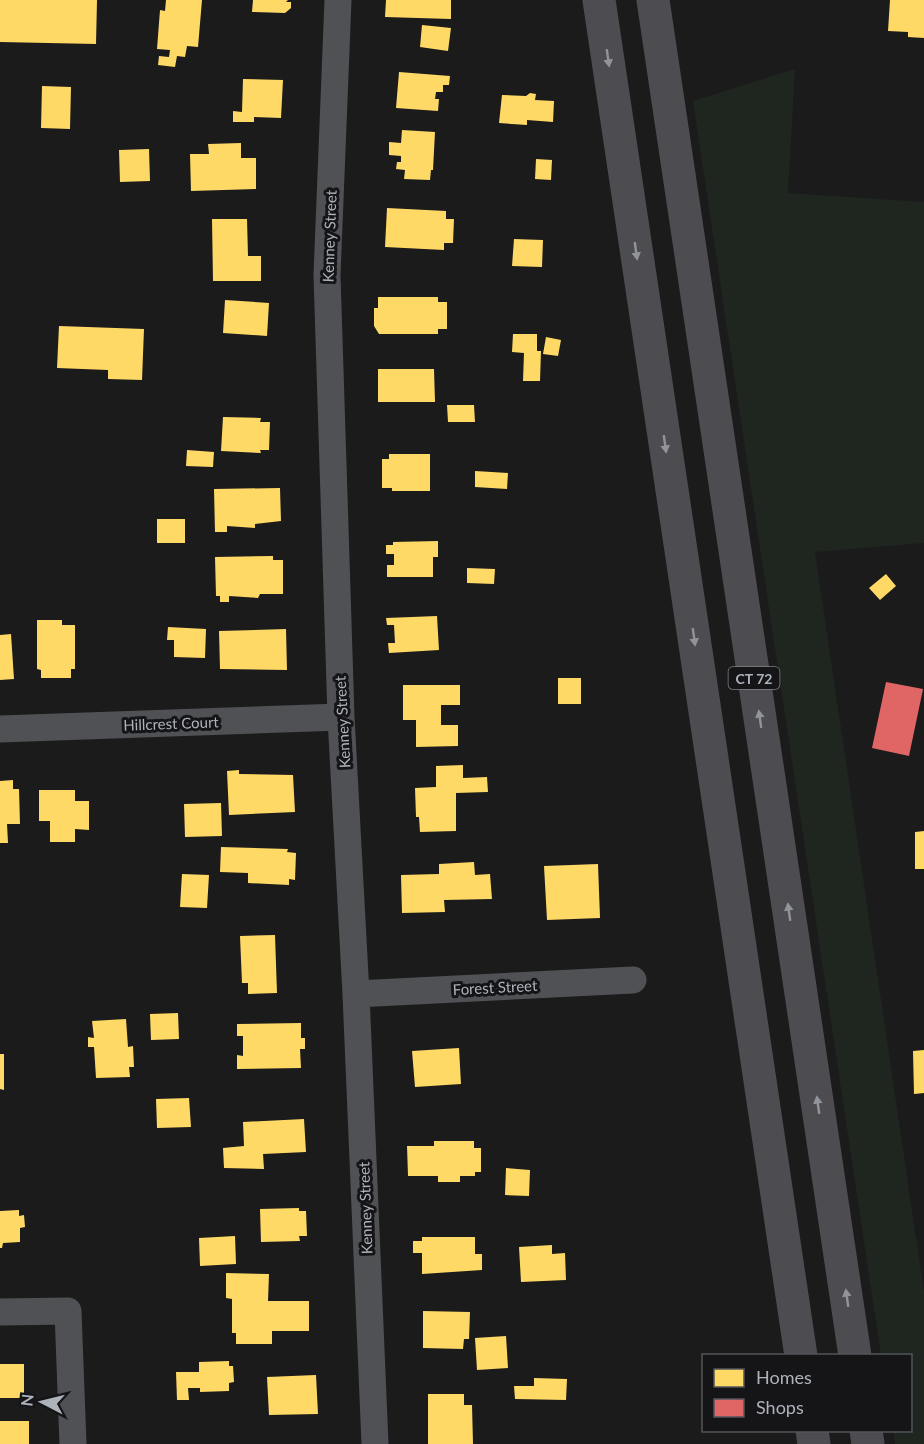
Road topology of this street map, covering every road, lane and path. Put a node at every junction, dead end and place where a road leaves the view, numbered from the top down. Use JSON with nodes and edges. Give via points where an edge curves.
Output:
{"nodes":[{"id":1,"x":338,"y":0,"type":"edge"},
{"id":2,"x":599,"y":0,"type":"edge"},
{"id":3,"x":653,"y":0,"type":"edge"},
{"id":4,"x":341,"y":717,"type":"junction"},
{"id":5,"x":0,"y":729,"type":"edge"},
{"id":6,"x":633,"y":980,"type":"dead end"},
{"id":7,"x":356,"y":994,"type":"junction"},
{"id":8,"x":0,"y":1312,"type":"edge"},
{"id":9,"x":801,"y":1354,"type":"edge"},
{"id":10,"x":855,"y":1354,"type":"edge"},
{"id":11,"x":72,"y":1444,"type":"edge"},
{"id":12,"x":375,"y":1444,"type":"edge"}],
"edges":[{"from":1,"to":4,"type":"street","name":"Kenney Street","via":[[327,275]]},
{"from":2,"to":9,"type":"highway","one_way":true},
{"from":10,"to":3,"type":"highway","number":"CT 72","one_way":true},
{"from":4,"to":5,"type":"street","name":"Hillcrest Court"},
{"from":4,"to":7,"type":"street","name":"Kenney Street"},
{"from":6,"to":7,"type":"street","name":"Forest Street"},
{"from":7,"to":12,"type":"street","name":"Kenney Street"},
{"from":8,"to":11,"type":"street","via":[[68,1311]]}]}
